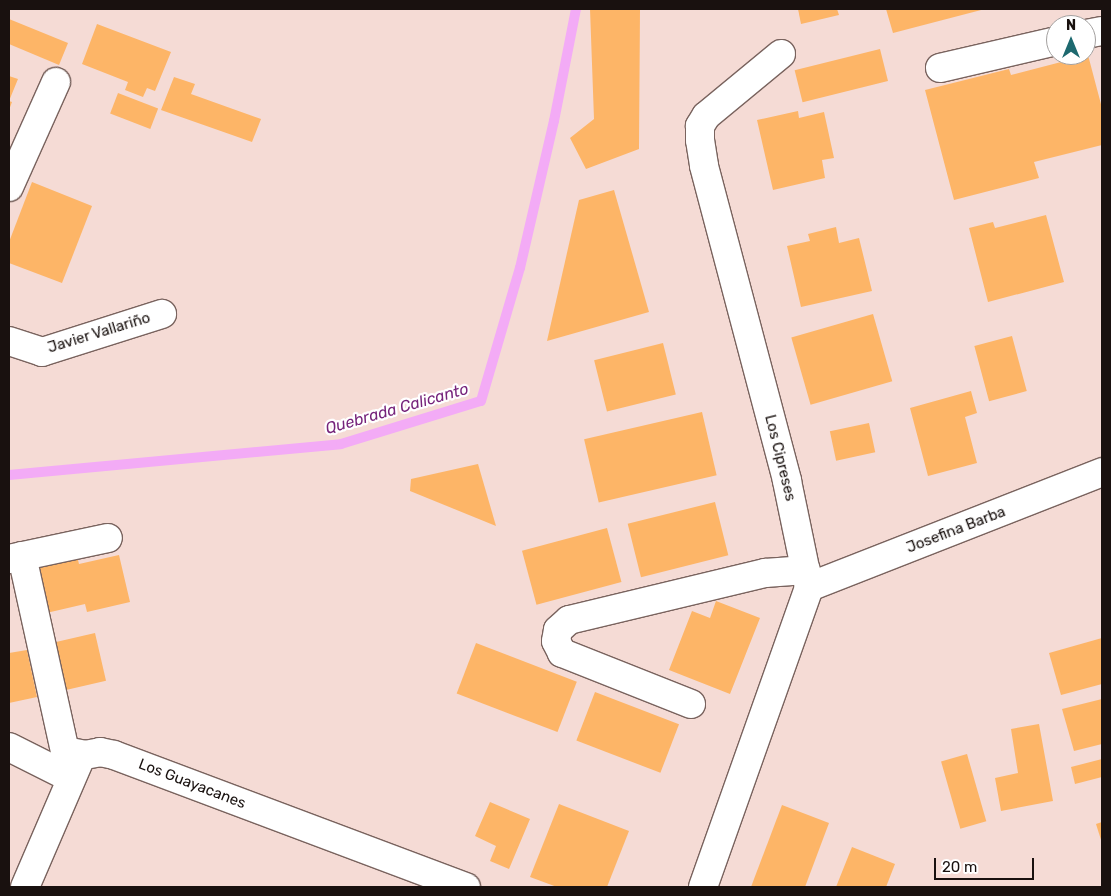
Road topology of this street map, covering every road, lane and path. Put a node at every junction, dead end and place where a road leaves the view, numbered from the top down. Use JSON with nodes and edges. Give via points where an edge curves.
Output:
{"nodes":[{"id":1,"x":1046,"y":43,"type":"edge"},
{"id":2,"x":782,"y":54,"type":"dead end"},
{"id":3,"x":940,"y":68,"type":"dead end"},
{"id":4,"x":56,"y":82,"type":"dead end"},
{"id":5,"x":9,"y":187,"type":"edge"},
{"id":6,"x":162,"y":314,"type":"dead end"},
{"id":7,"x":9,"y":341,"type":"edge"},
{"id":8,"x":1102,"y":472,"type":"edge"},
{"id":9,"x":108,"y":538,"type":"dead end"},
{"id":10,"x":15,"y":558,"type":"edge"},
{"id":11,"x":808,"y":579,"type":"junction"},
{"id":12,"x":691,"y":704,"type":"dead end"},
{"id":13,"x":9,"y":747,"type":"edge"},
{"id":14,"x":65,"y":751,"type":"junction"},
{"id":15,"x":71,"y":778,"type":"junction"},
{"id":16,"x":416,"y":879,"type":"edge"},
{"id":17,"x":24,"y":887,"type":"edge"},
{"id":18,"x":466,"y":887,"type":"edge"},
{"id":19,"x":703,"y":887,"type":"edge"}],
"edges":[{"from":1,"to":3,"type":"street"},
{"from":2,"to":11,"type":"street","name":"Los Cipreses","via":[[706,116],[700,126],[700,140],[704,166],[787,481]]},
{"from":4,"to":5,"type":"street"},
{"from":6,"to":7,"type":"street","name":"Javier Vallariño","via":[[42,352]]},
{"from":8,"to":11,"type":"street","name":"Josefina Barba"},
{"from":9,"to":10,"type":"street"},
{"from":10,"to":14,"type":"street"},
{"from":11,"to":12,"type":"street","name":"Josefina Barba","via":[[765,573],[569,620],[558,630],[556,642],[562,652]]},
{"from":11,"to":19,"type":"street"},
{"from":13,"to":15,"type":"street"},
{"from":14,"to":15,"type":"street","via":[[81,757]]},
{"from":14,"to":16,"type":"street","name":"Los Guayacanes","via":[[114,755]]},
{"from":15,"to":17,"type":"street"},
{"from":16,"to":18,"type":"street","name":"Los Guayacanes"}]}
